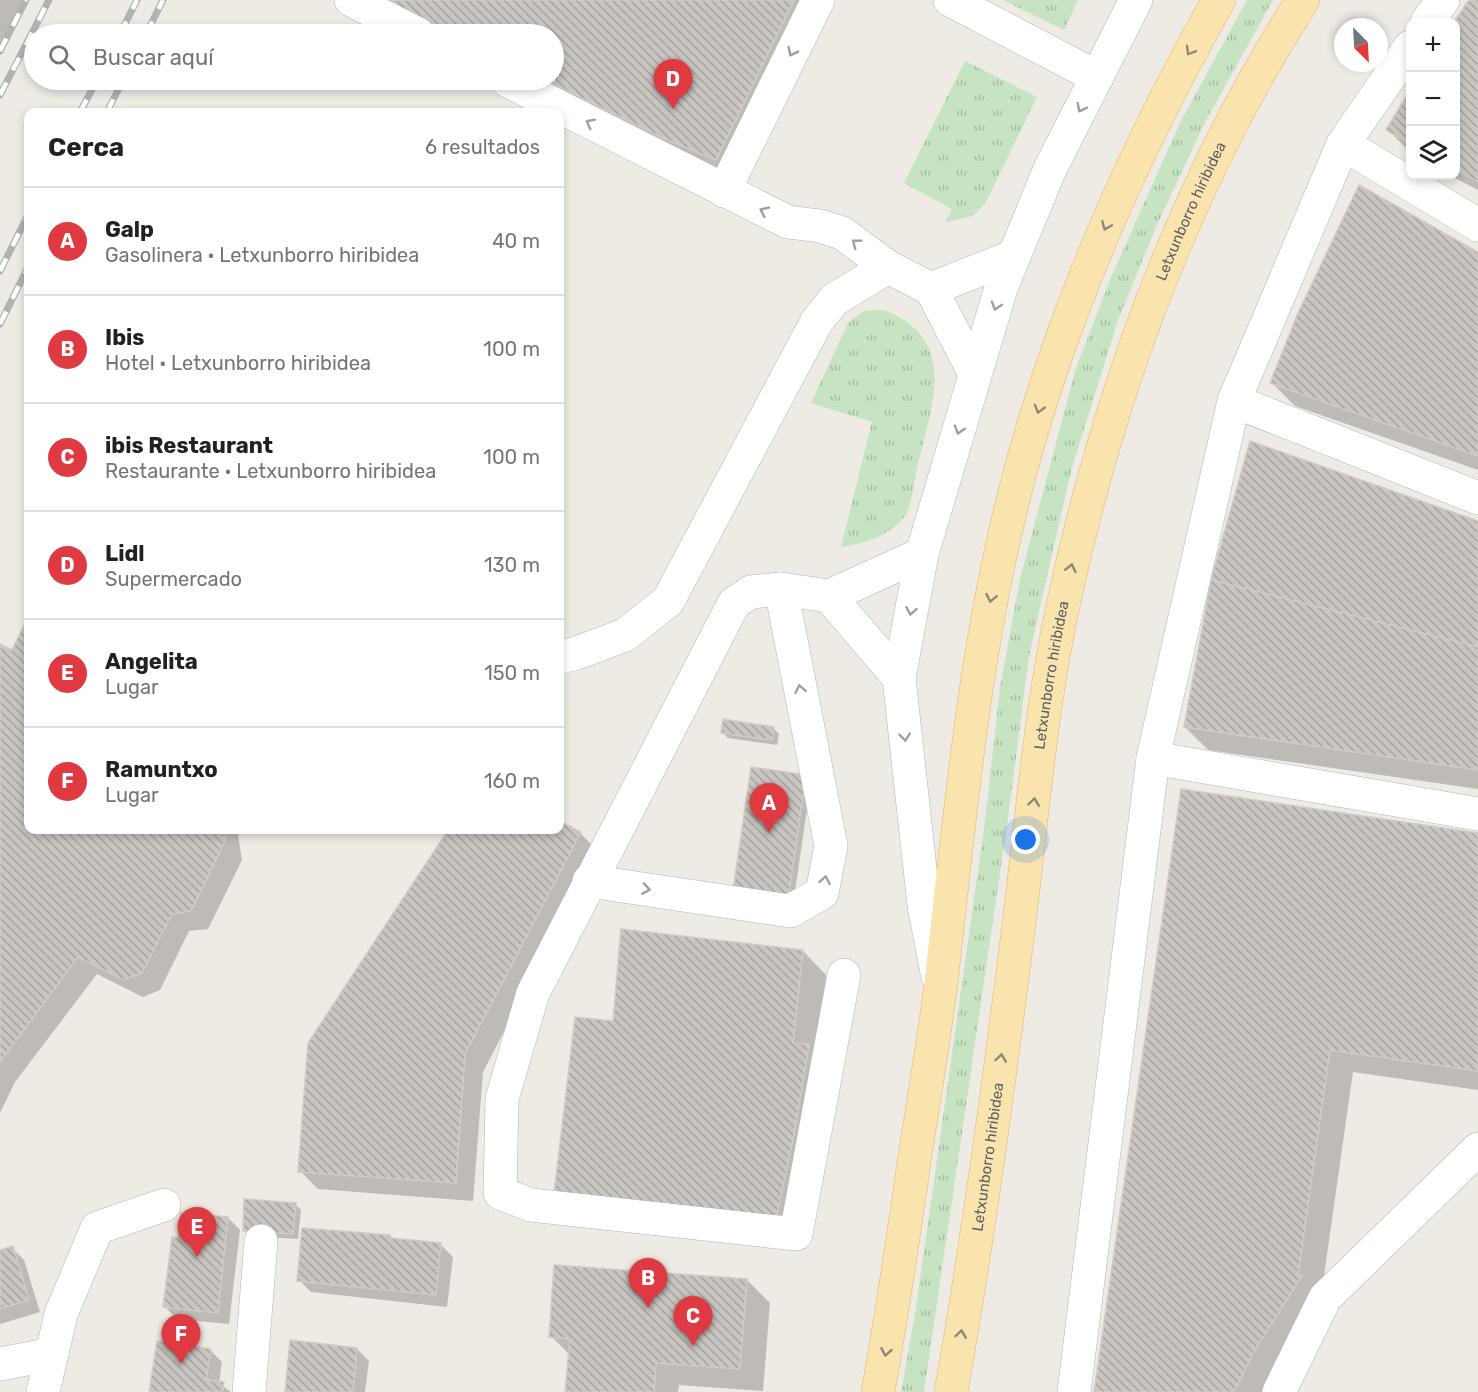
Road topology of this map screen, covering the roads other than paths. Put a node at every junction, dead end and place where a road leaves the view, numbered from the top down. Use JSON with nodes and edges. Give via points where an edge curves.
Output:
{"nodes":[{"id":1,"x":351,"y":0,"type":"edge"},
{"id":2,"x":818,"y":0,"type":"edge"},
{"id":3,"x":950,"y":0,"type":"edge"},
{"id":4,"x":1136,"y":0,"type":"edge"},
{"id":5,"x":1219,"y":0,"type":"edge"},
{"id":6,"x":1303,"y":0,"type":"edge"},
{"id":7,"x":1443,"y":0,"type":"edge"},
{"id":8,"x":1430,"y":18,"type":"edge"},
{"id":9,"x":398,"y":24,"type":"edge"},
{"id":10,"x":1406,"y":53,"type":"edge"},
{"id":11,"x":1097,"y":77,"type":"junction"},
{"id":12,"x":526,"y":90,"type":"edge"},
{"id":13,"x":561,"y":108,"type":"edge"},
{"id":14,"x":564,"y":110,"type":"edge"},
{"id":15,"x":1343,"y":144,"type":"junction"},
{"id":16,"x":724,"y":191,"type":"junction"},
{"id":17,"x":1478,"y":225,"type":"edge"},
{"id":18,"x":1014,"y":256,"type":"junction"},
{"id":19,"x":888,"y":267,"type":"junction"},
{"id":20,"x":931,"y":289,"type":"junction"},
{"id":21,"x":975,"y":374,"type":"junction"},
{"id":22,"x":1234,"y":401,"type":"junction"},
{"id":23,"x":1478,"y":498,"type":"edge"},
{"id":24,"x":922,"y":554,"type":"junction"},
{"id":25,"x":781,"y":589,"type":"junction"},
{"id":26,"x":829,"y":596,"type":"junction"},
{"id":27,"x":564,"y":656,"type":"edge"},
{"id":28,"x":899,"y":678,"type":"junction"},
{"id":29,"x":1153,"y":758,"type":"junction"},
{"id":30,"x":1478,"y":814,"type":"edge"},
{"id":31,"x":589,"y":881,"type":"junction"},
{"id":32,"x":844,"y":975,"type":"dead end"},
{"id":33,"x":940,"y":988,"type":"junction"},
{"id":34,"x":1478,"y":1149,"type":"edge"},
{"id":35,"x":164,"y":1206,"type":"dead end"},
{"id":36,"x":261,"y":1241,"type":"dead end"},
{"id":37,"x":52,"y":1354,"type":"junction"},
{"id":38,"x":0,"y":1364,"type":"edge"},
{"id":39,"x":43,"y":1392,"type":"edge"},
{"id":40,"x":249,"y":1392,"type":"edge"},
{"id":41,"x":878,"y":1392,"type":"edge"},
{"id":42,"x":951,"y":1392,"type":"edge"},
{"id":43,"x":1074,"y":1392,"type":"edge"},
{"id":44,"x":1279,"y":1392,"type":"edge"}],
"edges":[{"from":1,"to":9,"type":"street"},
{"from":2,"to":16,"type":"street","one_way":true},
{"from":3,"to":11,"type":"street"},
{"from":4,"to":11,"type":"street"},
{"from":5,"to":33,"type":"main road","one_way":true,"via":[[1133,164],[1084,277],[1047,381],[1016,488],[973,705]]},
{"from":42,"to":6,"type":"main road","name":"Letxunborro hiribidea","one_way":true,"via":[[1007,1020],[1047,698],[1089,494],[1126,373],[1190,211],[1240,107]]},
{"from":7,"to":8,"type":"street"},
{"from":10,"to":15,"type":"street"},
{"from":11,"to":18,"type":"street","one_way":true,"via":[[1050,169]]},
{"from":13,"to":12,"type":"street","one_way":true},
{"from":16,"to":14,"type":"street","one_way":true},
{"from":15,"to":17,"type":"street"},
{"from":15,"to":22,"type":"street"},
{"from":19,"to":16,"type":"street","one_way":true,"via":[[842,233],[788,222]]},
{"from":18,"to":20,"type":"street"},
{"from":18,"to":21,"type":"street","one_way":true},
{"from":19,"to":20,"type":"street"},
{"from":19,"to":27,"type":"street","via":[[835,300],[817,321],[668,601],[625,635]]},
{"from":20,"to":21,"type":"street"},
{"from":21,"to":24,"type":"street","one_way":true},
{"from":22,"to":23,"type":"street"},
{"from":22,"to":29,"type":"street"},
{"from":24,"to":26,"type":"street"},
{"from":24,"to":28,"type":"street","one_way":true},
{"from":25,"to":26,"type":"street"},
{"from":25,"to":31,"type":"street","via":[[751,592],[734,603]]},
{"from":31,"to":25,"type":"street","one_way":true,"via":[[790,911],[822,893],[831,846]]},
{"from":26,"to":28,"type":"street"},
{"from":28,"to":33,"type":"street","one_way":true,"via":[[924,905]]},
{"from":29,"to":30,"type":"street"},
{"from":29,"to":43,"type":"street"},
{"from":31,"to":32,"type":"street","via":[[532,993],[502,1099],[500,1193],[531,1205],[796,1234]]},
{"from":33,"to":41,"type":"main road","one_way":true},
{"from":34,"to":44,"type":"street","via":[[1325,1298]]},
{"from":35,"to":37,"type":"street","via":[[97,1228],[61,1314]]},
{"from":36,"to":40,"type":"street"},
{"from":37,"to":38,"type":"street"},
{"from":37,"to":39,"type":"street"}]}
